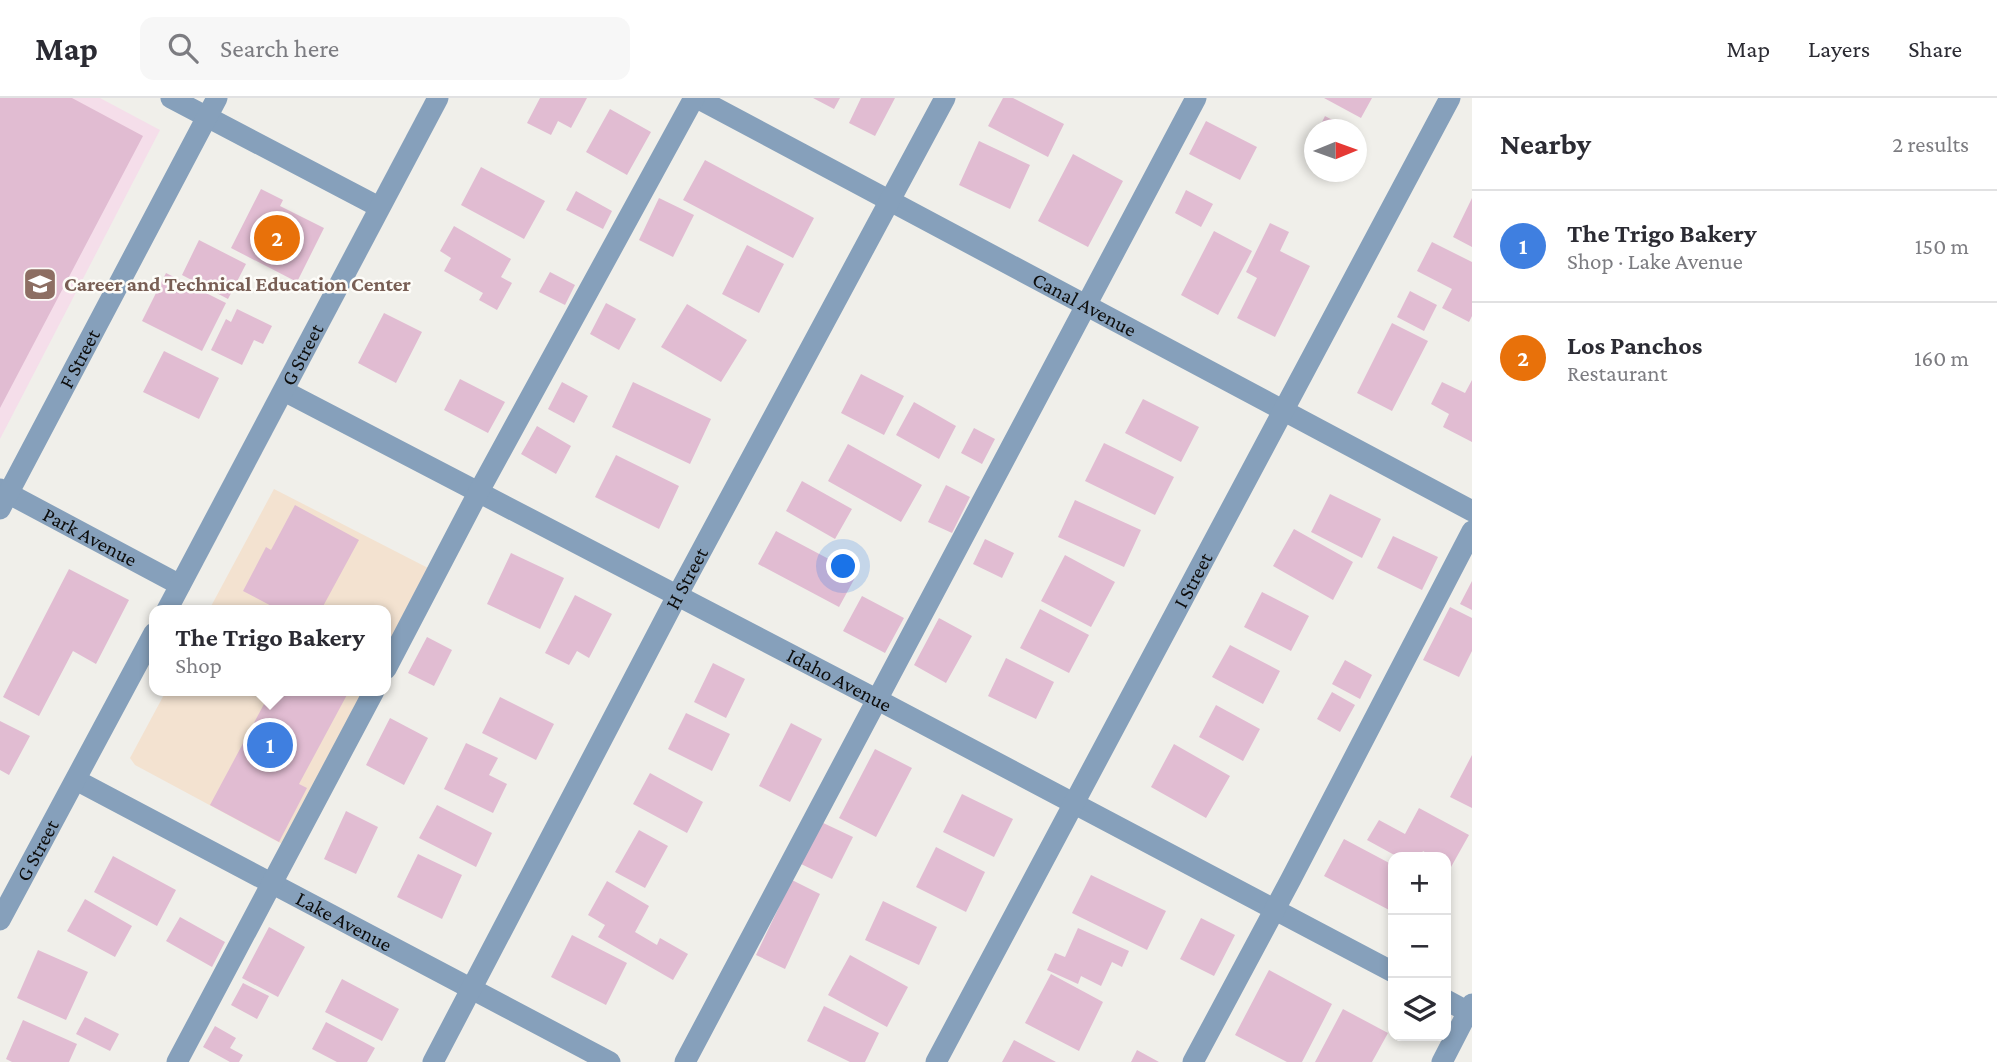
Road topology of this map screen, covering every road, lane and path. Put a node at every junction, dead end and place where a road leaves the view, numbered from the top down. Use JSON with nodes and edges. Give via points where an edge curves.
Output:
{"nodes":[{"id":1,"x":171,"y":98,"type":"edge"},
{"id":2,"x":217,"y":98,"type":"edge"},
{"id":3,"x":438,"y":98,"type":"edge"},
{"id":4,"x":696,"y":98,"type":"edge"},
{"id":5,"x":945,"y":98,"type":"edge"},
{"id":6,"x":1196,"y":98,"type":"edge"},
{"id":7,"x":1450,"y":98,"type":"edge"},
{"id":8,"x":207,"y":117,"type":"junction"},
{"id":9,"x":890,"y":201,"type":"junction"},
{"id":10,"x":379,"y":207,"type":"junction"},
{"id":11,"x":1086,"y":305,"type":"junction"},
{"id":12,"x":284,"y":391,"type":"junction"},
{"id":13,"x":1283,"y":411,"type":"junction"},
{"id":14,"x":478,"y":493,"type":"junction"},
{"id":15,"x":3,"y":497,"type":"edge"},
{"id":16,"x":1472,"y":511,"type":"edge"},
{"id":17,"x":1472,"y":531,"type":"edge"},
{"id":18,"x":180,"y":585,"type":"junction"},
{"id":19,"x":677,"y":596,"type":"junction"},
{"id":20,"x":170,"y":605,"type":"edge"},
{"id":21,"x":149,"y":644,"type":"edge"},
{"id":22,"x":391,"y":659,"type":"edge"},
{"id":23,"x":371,"y":696,"type":"edge"},
{"id":24,"x":878,"y":700,"type":"junction"},
{"id":25,"x":76,"y":780,"type":"junction"},
{"id":26,"x":1074,"y":804,"type":"junction"},
{"id":27,"x":274,"y":884,"type":"junction"},
{"id":28,"x":1274,"y":911,"type":"junction"},
{"id":29,"x":0,"y":920,"type":"edge"},
{"id":30,"x":1388,"y":969,"type":"edge"},
{"id":31,"x":472,"y":988,"type":"junction"},
{"id":32,"x":1451,"y":1002,"type":"edge"},
{"id":33,"x":1471,"y":1010,"type":"edge"},
{"id":34,"x":177,"y":1062,"type":"edge"},
{"id":35,"x":433,"y":1062,"type":"edge"},
{"id":36,"x":610,"y":1062,"type":"edge"},
{"id":37,"x":685,"y":1062,"type":"edge"},
{"id":38,"x":936,"y":1062,"type":"edge"},
{"id":39,"x":1193,"y":1062,"type":"edge"},
{"id":40,"x":1442,"y":1062,"type":"edge"}],
"edges":[{"from":1,"to":8,"type":"street"},
{"from":2,"to":8,"type":"street","name":"F Street"},
{"from":3,"to":10,"type":"street","name":"G Street"},
{"from":4,"to":9,"type":"street","name":"Canal Avenue"},
{"from":4,"to":14,"type":"street"},
{"from":5,"to":9,"type":"street","name":"H Street"},
{"from":6,"to":11,"type":"street"},
{"from":7,"to":13,"type":"street","name":"I Street"},
{"from":8,"to":10,"type":"street"},
{"from":8,"to":15,"type":"street","name":"F Street"},
{"from":9,"to":11,"type":"street","name":"Canal Avenue"},
{"from":9,"to":19,"type":"street","name":"H Street"},
{"from":10,"to":12,"type":"street","name":"G Street"},
{"from":11,"to":13,"type":"street","name":"Canal Avenue"},
{"from":11,"to":24,"type":"street"},
{"from":12,"to":14,"type":"street","name":"Idaho Avenue"},
{"from":12,"to":18,"type":"street","name":"G Street"},
{"from":13,"to":16,"type":"street","name":"Canal Avenue"},
{"from":13,"to":26,"type":"street","name":"I Street"},
{"from":14,"to":19,"type":"street","name":"Idaho Avenue"},
{"from":14,"to":22,"type":"street"},
{"from":15,"to":18,"type":"street","name":"Park Avenue"},
{"from":17,"to":28,"type":"street"},
{"from":18,"to":20,"type":"street","name":"G Street"},
{"from":19,"to":24,"type":"street","name":"Idaho Avenue"},
{"from":19,"to":31,"type":"street","name":"H Street"},
{"from":21,"to":25,"type":"street","name":"G Street"},
{"from":23,"to":27,"type":"street"},
{"from":24,"to":26,"type":"street","name":"Idaho Avenue"},
{"from":24,"to":37,"type":"street"},
{"from":25,"to":27,"type":"street","name":"Lake Avenue"},
{"from":25,"to":29,"type":"street","name":"G Street"},
{"from":26,"to":28,"type":"street","name":"Idaho Avenue"},
{"from":26,"to":38,"type":"street","name":"I Street"},
{"from":27,"to":31,"type":"street","name":"Lake Avenue"},
{"from":27,"to":34,"type":"street"},
{"from":28,"to":30,"type":"street","name":"Idaho Avenue"},
{"from":28,"to":39,"type":"street"},
{"from":31,"to":35,"type":"street","name":"H Street"},
{"from":31,"to":36,"type":"street","name":"Lake Avenue"},
{"from":32,"to":33,"type":"street"},
{"from":33,"to":40,"type":"street"}]}
